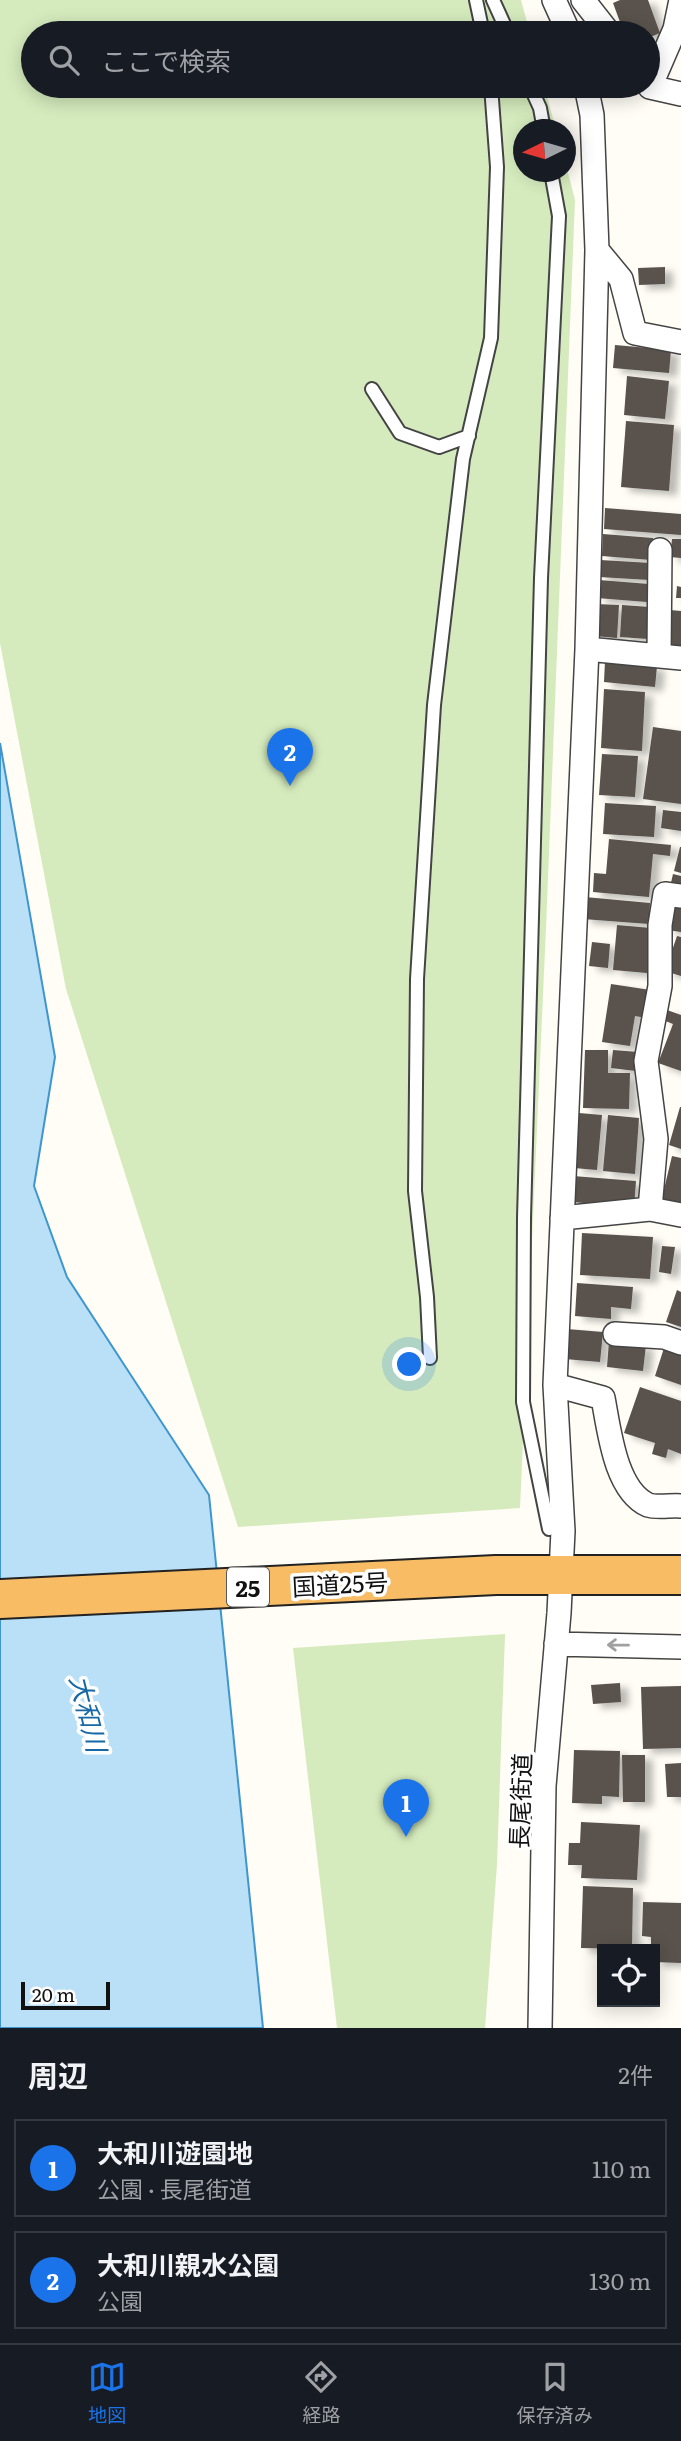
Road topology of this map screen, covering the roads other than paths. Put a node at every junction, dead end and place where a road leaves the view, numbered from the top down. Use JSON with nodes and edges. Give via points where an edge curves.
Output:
{"nodes":[{"id":1,"x":477,"y":0,"type":"edge"},
{"id":2,"x":493,"y":0,"type":"edge"},
{"id":3,"x":554,"y":0,"type":"edge"},
{"id":4,"x":583,"y":0,"type":"edge"},
{"id":5,"x":681,"y":0,"type":"edge"},
{"id":6,"x":481,"y":21,"type":"edge"},
{"id":7,"x":503,"y":21,"type":"edge"},
{"id":8,"x":564,"y":21,"type":"edge"},
{"id":9,"x":600,"y":21,"type":"edge"},
{"id":10,"x":660,"y":62,"type":"edge"},
{"id":11,"x":660,"y":89,"type":"edge"},
{"id":12,"x":681,"y":94,"type":"edge"},
{"id":13,"x":492,"y":98,"type":"edge"},
{"id":14,"x":535,"y":98,"type":"edge"},
{"id":15,"x":588,"y":98,"type":"edge"},
{"id":16,"x":542,"y":119,"type":"edge"},
{"id":17,"x":553,"y":182,"type":"edge"},
{"id":18,"x":597,"y":250,"type":"junction"},
{"id":19,"x":681,"y":342,"type":"edge"},
{"id":20,"x":372,"y":389,"type":"dead end"},
{"id":21,"x":469,"y":436,"type":"junction"},
{"id":22,"x":660,"y":550,"type":"dead end"},
{"id":23,"x":587,"y":649,"type":"junction"},
{"id":24,"x":670,"y":657,"type":"edge"},
{"id":25,"x":681,"y":896,"type":"edge"},
{"id":26,"x":650,"y":1209,"type":"junction"},
{"id":27,"x":681,"y":1214,"type":"edge"},
{"id":28,"x":562,"y":1218,"type":"junction"},
{"id":29,"x":615,"y":1334,"type":"dead end"},
{"id":30,"x":681,"y":1343,"type":"edge"},
{"id":31,"x":430,"y":1358,"type":"dead end"},
{"id":32,"x":555,"y":1385,"type":"junction"},
{"id":33,"x":681,"y":1506,"type":"edge"},
{"id":34,"x":549,"y":1529,"type":"dead end"},
{"id":35,"x":681,"y":1575,"type":"edge"},
{"id":36,"x":559,"y":1576,"type":"junction"},
{"id":37,"x":0,"y":1600,"type":"edge"},
{"id":38,"x":556,"y":1644,"type":"junction"},
{"id":39,"x":681,"y":1647,"type":"edge"},
{"id":40,"x":540,"y":2028,"type":"edge"}],
"edges":[{"from":1,"to":6,"type":"lane"},
{"from":2,"to":7,"type":"lane"},
{"from":3,"to":8,"type":"street"},
{"from":4,"to":9,"type":"street"},
{"from":5,"to":10,"type":"street","via":[[675,29]]},
{"from":11,"to":12,"type":"street"},
{"from":13,"to":21,"type":"lane","via":[[497,167],[491,338]]},
{"from":14,"to":16,"type":"lane"},
{"from":15,"to":18,"type":"street","name":"長尾街道"},
{"from":17,"to":34,"type":"lane","via":[[559,216],[541,578],[523,1375],[523,1402]]},
{"from":18,"to":19,"type":"street","via":[[621,279],[635,332]]},
{"from":18,"to":23,"type":"street","name":"長尾街道"},
{"from":20,"to":21,"type":"lane","via":[[400,433],[439,447]]},
{"from":21,"to":31,"type":"lane","via":[[434,705],[417,979],[415,1191]]},
{"from":22,"to":24,"type":"street"},
{"from":23,"to":24,"type":"street"},
{"from":23,"to":28,"type":"street","name":"長尾街道"},
{"from":25,"to":26,"type":"street","via":[[665,894],[660,986],[646,1061],[656,1139]]},
{"from":26,"to":27,"type":"street"},
{"from":26,"to":28,"type":"street"},
{"from":28,"to":32,"type":"street","name":"長尾街道"},
{"from":29,"to":30,"type":"street","via":[[664,1337]]},
{"from":32,"to":33,"type":"street","via":[[603,1398],[616,1462],[630,1490],[649,1505]]},
{"from":32,"to":36,"type":"street","name":"長尾街道","via":[[563,1531]]},
{"from":35,"to":36,"type":"highway","name":"国道25号","number":"25"},
{"from":36,"to":37,"type":"highway","name":"国道25号","number":"25","via":[[496,1575]]},
{"from":36,"to":38,"type":"street","name":"長尾街道"},
{"from":39,"to":38,"type":"street","one_way":true},
{"from":38,"to":40,"type":"street","name":"長尾街道","via":[[544,1786]]}]}
